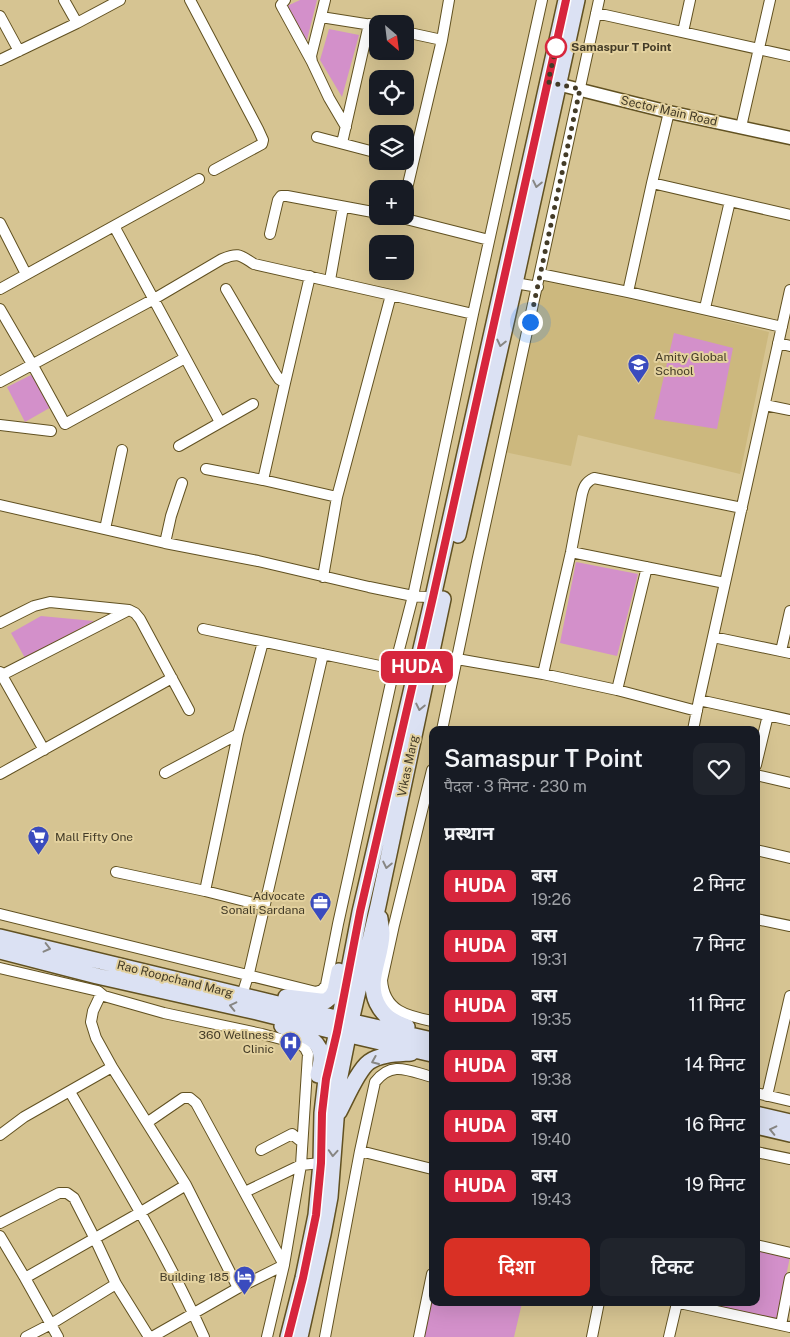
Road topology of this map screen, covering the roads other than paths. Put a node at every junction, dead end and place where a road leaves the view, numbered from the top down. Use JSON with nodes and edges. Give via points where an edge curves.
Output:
{"nodes":[{"id":1,"x":64,"y":0,"type":"edge"},
{"id":2,"x":120,"y":0,"type":"edge"},
{"id":3,"x":190,"y":0,"type":"edge"},
{"id":4,"x":285,"y":0,"type":"edge"},
{"id":5,"x":325,"y":0,"type":"edge"},
{"id":6,"x":449,"y":0,"type":"edge"},
{"id":7,"x":542,"y":0,"type":"edge"},
{"id":8,"x":566,"y":0,"type":"edge"},
{"id":9,"x":577,"y":0,"type":"edge"},
{"id":10,"x":599,"y":0,"type":"edge"},
{"id":11,"x":690,"y":0,"type":"edge"},
{"id":12,"x":770,"y":0,"type":"edge"},
{"id":13,"x":596,"y":13,"type":"junction"},
{"id":14,"x":0,"y":16,"type":"edge"},
{"id":15,"x":321,"y":17,"type":"junction"},
{"id":16,"x":77,"y":24,"type":"junction"},
{"id":17,"x":369,"y":24,"type":"edge"},
{"id":18,"x":683,"y":32,"type":"junction"},
{"id":19,"x":414,"y":34,"type":"edge"},
{"id":20,"x":442,"y":40,"type":"junction"},
{"id":21,"x":369,"y":43,"type":"edge"},
{"id":22,"x":758,"y":50,"type":"junction"},
{"id":23,"x":20,"y":51,"type":"junction"},
{"id":24,"x":790,"y":56,"type":"edge"},
{"id":25,"x":0,"y":60,"type":"edge"},
{"id":26,"x":312,"y":62,"type":"junction"},
{"id":27,"x":553,"y":83,"type":"junction"},
{"id":28,"x":580,"y":89,"type":"junction"},
{"id":29,"x":669,"y":112,"type":"junction"},
{"id":30,"x":346,"y":127,"type":"junction"},
{"id":31,"x":741,"y":127,"type":"junction"},
{"id":32,"x":317,"y":137,"type":"dead end"},
{"id":33,"x":790,"y":138,"type":"edge"},
{"id":34,"x":342,"y":143,"type":"junction"},
{"id":35,"x":414,"y":143,"type":"edge"},
{"id":36,"x":369,"y":150,"type":"edge"},
{"id":37,"x":214,"y":170,"type":"dead end"},
{"id":38,"x":199,"y":180,"type":"dead end"},
{"id":39,"x":652,"y":183,"type":"junction"},
{"id":40,"x":730,"y":201,"type":"junction"},
{"id":41,"x":343,"y":207,"type":"junction"},
{"id":42,"x":369,"y":211,"type":"edge"},
{"id":43,"x":790,"y":215,"type":"edge"},
{"id":44,"x":414,"y":222,"type":"edge"},
{"id":45,"x":0,"y":223,"type":"edge"},
{"id":46,"x":114,"y":226,"type":"junction"},
{"id":47,"x":270,"y":234,"type":"dead end"},
{"id":48,"x":489,"y":240,"type":"junction"},
{"id":49,"x":26,"y":274,"type":"junction"},
{"id":50,"x":540,"y":274,"type":"junction"},
{"id":51,"x":310,"y":276,"type":"junction"},
{"id":52,"x":330,"y":280,"type":"junction"},
{"id":53,"x":515,"y":283,"type":"junction"},
{"id":54,"x":538,"y":286,"type":"junction"},
{"id":55,"x":0,"y":289,"type":"edge"},
{"id":56,"x":226,"y":289,"type":"dead end"},
{"id":57,"x":790,"y":290,"type":"edge"},
{"id":58,"x":628,"y":292,"type":"junction"},
{"id":59,"x":391,"y":295,"type":"junction"},
{"id":60,"x":154,"y":299,"type":"junction"},
{"id":61,"x":705,"y":308,"type":"junction"},
{"id":62,"x":0,"y":309,"type":"edge"},
{"id":63,"x":473,"y":314,"type":"junction"},
{"id":64,"x":782,"y":327,"type":"junction"},
{"id":65,"x":778,"y":343,"type":"junction"},
{"id":66,"x":790,"y":346,"type":"edge"},
{"id":67,"x":186,"y":358,"type":"junction"},
{"id":68,"x":32,"y":364,"type":"junction"},
{"id":69,"x":0,"y":382,"type":"edge"},
{"id":70,"x":285,"y":383,"type":"junction"},
{"id":71,"x":253,"y":404,"type":"dead end"},
{"id":72,"x":765,"y":404,"type":"junction"},
{"id":73,"x":790,"y":410,"type":"edge"},
{"id":74,"x":220,"y":422,"type":"junction"},
{"id":75,"x":0,"y":425,"type":"edge"},
{"id":76,"x":51,"y":431,"type":"dead end"},
{"id":77,"x":179,"y":446,"type":"dead end"},
{"id":78,"x":122,"y":450,"type":"dead end"},
{"id":79,"x":206,"y":469,"type":"dead end"},
{"id":80,"x":263,"y":480,"type":"junction"},
{"id":81,"x":182,"y":483,"type":"dead end"},
{"id":82,"x":337,"y":497,"type":"junction"},
{"id":83,"x":0,"y":505,"type":"edge"},
{"id":84,"x":742,"y":508,"type":"junction"},
{"id":85,"x":105,"y":529,"type":"junction"},
{"id":86,"x":165,"y":543,"type":"junction"},
{"id":87,"x":571,"y":552,"type":"junction"},
{"id":88,"x":647,"y":567,"type":"junction"},
{"id":89,"x":322,"y":577,"type":"junction"},
{"id":90,"x":724,"y":583,"type":"junction"},
{"id":91,"x":412,"y":596,"type":"junction"},
{"id":92,"x":438,"y":598,"type":"junction"},
{"id":93,"x":130,"y":610,"type":"junction"},
{"id":94,"x":790,"y":610,"type":"edge"},
{"id":95,"x":0,"y":623,"type":"edge"},
{"id":96,"x":203,"y":629,"type":"dead end"},
{"id":97,"x":713,"y":637,"type":"junction"},
{"id":98,"x":263,"y":642,"type":"junction"},
{"id":99,"x":785,"y":652,"type":"edge"},
{"id":100,"x":323,"y":654,"type":"junction"},
{"id":101,"x":457,"y":659,"type":"junction"},
{"id":102,"x":394,"y":669,"type":"junction"},
{"id":103,"x":1,"y":674,"type":"edge"},
{"id":104,"x":543,"y":674,"type":"junction"},
{"id":105,"x":172,"y":678,"type":"junction"},
{"id":106,"x":617,"y":690,"type":"junction"},
{"id":107,"x":698,"y":700,"type":"junction"},
{"id":108,"x":189,"y":710,"type":"dead end"},
{"id":109,"x":697,"y":711,"type":"junction"},
{"id":110,"x":768,"y":715,"type":"junction"},
{"id":111,"x":790,"y":720,"type":"edge"},
{"id":112,"x":443,"y":726,"type":"edge"},
{"id":113,"x":694,"y":726,"type":"edge"},
{"id":114,"x":238,"y":734,"type":"junction"},
{"id":115,"x":760,"y":748,"type":"edge"},
{"id":116,"x":44,"y":750,"type":"junction"},
{"id":117,"x":165,"y":773,"type":"dead end"},
{"id":118,"x":0,"y":774,"type":"edge"},
{"id":119,"x":760,"y":777,"type":"edge"},
{"id":120,"x":429,"y":783,"type":"edge"},
{"id":121,"x":790,"y":783,"type":"edge"},
{"id":122,"x":760,"y":851,"type":"edge"},
{"id":123,"x":790,"y":858,"type":"edge"},
{"id":124,"x":116,"y":872,"type":"dead end"},
{"id":125,"x":205,"y":891,"type":"junction"},
{"id":126,"x":265,"y":906,"type":"junction"},
{"id":127,"x":378,"y":906,"type":"junction"},
{"id":128,"x":341,"y":909,"type":"junction"},
{"id":129,"x":0,"y":914,"type":"edge"},
{"id":130,"x":360,"y":914,"type":"junction"},
{"id":131,"x":760,"y":920,"type":"edge"},
{"id":132,"x":790,"y":926,"type":"edge"},
{"id":133,"x":0,"y":936,"type":"edge"},
{"id":134,"x":0,"y":951,"type":"edge"},
{"id":135,"x":0,"y":968,"type":"edge"},
{"id":136,"x":248,"y":976,"type":"junction"},
{"id":137,"x":98,"y":987,"type":"junction"},
{"id":138,"x":790,"y":996,"type":"edge"},
{"id":139,"x":251,"y":1002,"type":"junction"},
{"id":140,"x":429,"y":1020,"type":"edge"},
{"id":141,"x":787,"y":1025,"type":"edge"},
{"id":142,"x":344,"y":1027,"type":"junction"},
{"id":143,"x":429,"y":1045,"type":"edge"},
{"id":144,"x":429,"y":1046,"type":"edge"},
{"id":145,"x":429,"y":1046,"type":"edge"},
{"id":146,"x":112,"y":1067,"type":"junction"},
{"id":147,"x":429,"y":1075,"type":"edge"},
{"id":148,"x":70,"y":1092,"type":"junction"},
{"id":149,"x":760,"y":1095,"type":"edge"},
{"id":150,"x":767,"y":1096,"type":"junction"},
{"id":151,"x":790,"y":1101,"type":"edge"},
{"id":152,"x":760,"y":1115,"type":"edge"},
{"id":153,"x":329,"y":1116,"type":"junction"},
{"id":154,"x":148,"y":1122,"type":"junction"},
{"id":155,"x":790,"y":1122,"type":"edge"},
{"id":156,"x":760,"y":1127,"type":"edge"},
{"id":157,"x":790,"y":1134,"type":"edge"},
{"id":158,"x":0,"y":1135,"type":"edge"},
{"id":159,"x":302,"y":1142,"type":"junction"},
{"id":160,"x":261,"y":1150,"type":"dead end"},
{"id":161,"x":360,"y":1151,"type":"junction"},
{"id":162,"x":760,"y":1153,"type":"edge"},
{"id":163,"x":790,"y":1159,"type":"edge"},
{"id":164,"x":321,"y":1163,"type":"junction"},
{"id":165,"x":301,"y":1165,"type":"junction"},
{"id":166,"x":429,"y":1168,"type":"edge"},
{"id":167,"x":186,"y":1185,"type":"junction"},
{"id":168,"x":245,"y":1192,"type":"junction"},
{"id":169,"x":141,"y":1212,"type":"junction"},
{"id":170,"x":0,"y":1223,"type":"edge"},
{"id":171,"x":0,"y":1236,"type":"edge"},
{"id":172,"x":95,"y":1239,"type":"junction"},
{"id":173,"x":760,"y":1246,"type":"edge"},
{"id":174,"x":790,"y":1253,"type":"edge"},
{"id":175,"x":284,"y":1265,"type":"junction"},
{"id":176,"x":25,"y":1278,"type":"junction"},
{"id":177,"x":790,"y":1278,"type":"edge"},
{"id":178,"x":116,"y":1284,"type":"junction"},
{"id":179,"x":238,"y":1288,"type":"junction"},
{"id":180,"x":429,"y":1289,"type":"edge"},
{"id":181,"x":598,"y":1306,"type":"edge"},
{"id":182,"x":675,"y":1306,"type":"edge"},
{"id":183,"x":690,"y":1306,"type":"edge"},
{"id":184,"x":194,"y":1313,"type":"junction"},
{"id":185,"x":50,"y":1324,"type":"junction"},
{"id":186,"x":785,"y":1326,"type":"edge"},
{"id":187,"x":26,"y":1337,"type":"edge"},
{"id":188,"x":58,"y":1337,"type":"edge"},
{"id":189,"x":150,"y":1337,"type":"edge"},
{"id":190,"x":204,"y":1337,"type":"edge"},
{"id":191,"x":267,"y":1337,"type":"edge"},
{"id":192,"x":288,"y":1337,"type":"edge"},
{"id":193,"x":300,"y":1337,"type":"edge"},
{"id":194,"x":325,"y":1337,"type":"edge"},
{"id":195,"x":419,"y":1337,"type":"edge"},
{"id":196,"x":592,"y":1337,"type":"edge"},
{"id":197,"x":670,"y":1337,"type":"edge"}],
"edges":[{"from":1,"to":16,"type":"street"},
{"from":2,"to":16,"type":"street"},
{"from":3,"to":37,"type":"street","via":[[263,140],[262,144]]},
{"from":4,"to":26,"type":"street","via":[[281,5]]},
{"from":5,"to":15,"type":"street"},
{"from":6,"to":20,"type":"street"},
{"from":7,"to":48,"type":"street"},
{"from":8,"to":27,"type":"main road","name":"Vikas Marg"},
{"from":9,"to":27,"type":"main road","name":"Vikas Marg"},
{"from":10,"to":13,"type":"street"},
{"from":11,"to":18,"type":"street"},
{"from":12,"to":22,"type":"street"},
{"from":13,"to":18,"type":"street"},
{"from":13,"to":28,"type":"street"},
{"from":14,"to":23,"type":"street"},
{"from":15,"to":17,"type":"street"},
{"from":15,"to":26,"type":"street"},
{"from":16,"to":23,"type":"street"},
{"from":18,"to":22,"type":"street"},
{"from":19,"to":20,"type":"street"},
{"from":20,"to":35,"type":"street"},
{"from":21,"to":30,"type":"street"},
{"from":22,"to":24,"type":"street"},
{"from":22,"to":31,"type":"street"},
{"from":23,"to":25,"type":"street"},
{"from":26,"to":30,"type":"street"},
{"from":27,"to":28,"type":"street","name":"Sector Main Road"},
{"from":27,"to":53,"type":"main road","name":"Vikas Marg","one_way":true},
{"from":27,"to":92,"type":"main road","name":"Vikas Marg"},
{"from":28,"to":29,"type":"street","name":"Sector Main Road"},
{"from":28,"to":50,"type":"street"},
{"from":29,"to":31,"type":"street","name":"Sector Main Road"},
{"from":29,"to":39,"type":"street"},
{"from":30,"to":34,"type":"street"},
{"from":31,"to":33,"type":"street","name":"Sector Main Road"},
{"from":32,"to":34,"type":"street"},
{"from":34,"to":36,"type":"street"},
{"from":38,"to":46,"type":"street"},
{"from":39,"to":40,"type":"street"},
{"from":39,"to":58,"type":"street"},
{"from":40,"to":43,"type":"street"},
{"from":40,"to":61,"type":"street"},
{"from":41,"to":42,"type":"street"},
{"from":41,"to":47,"type":"street","via":[[282,196],[278,200]]},
{"from":41,"to":52,"type":"street"},
{"from":44,"to":48,"type":"street"},
{"from":45,"to":49,"type":"street"},
{"from":46,"to":49,"type":"street"},
{"from":46,"to":60,"type":"street"},
{"from":48,"to":63,"type":"street"},
{"from":49,"to":55,"type":"street"},
{"from":50,"to":54,"type":"street"},
{"from":50,"to":58,"type":"street"},
{"from":51,"to":52,"type":"street"},
{"from":51,"to":60,"type":"street","via":[[254,264],[240,255],[232,255]]},
{"from":51,"to":70,"type":"street"},
{"from":52,"to":59,"type":"street"},
{"from":53,"to":54,"type":"street"},
{"from":53,"to":92,"type":"main road","name":"Vikas Marg","one_way":true},
{"from":54,"to":101,"type":"street"},
{"from":56,"to":70,"type":"street","via":[[275,373]]},
{"from":57,"to":64,"type":"street"},
{"from":58,"to":61,"type":"street"},
{"from":59,"to":63,"type":"street"},
{"from":59,"to":82,"type":"street"},
{"from":60,"to":67,"type":"street"},
{"from":60,"to":68,"type":"street"},
{"from":61,"to":64,"type":"street"},
{"from":62,"to":68,"type":"street"},
{"from":63,"to":91,"type":"street"},
{"from":64,"to":65,"type":"street"},
{"from":65,"to":66,"type":"street"},
{"from":65,"to":72,"type":"street"},
{"from":67,"to":68,"type":"street","via":[[65,424]]},
{"from":67,"to":74,"type":"street"},
{"from":68,"to":69,"type":"street"},
{"from":70,"to":80,"type":"street"},
{"from":71,"to":74,"type":"street"},
{"from":72,"to":73,"type":"street"},
{"from":72,"to":84,"type":"street"},
{"from":74,"to":77,"type":"street"},
{"from":75,"to":76,"type":"street"},
{"from":78,"to":85,"type":"street"},
{"from":79,"to":80,"type":"street"},
{"from":80,"to":82,"type":"street"},
{"from":81,"to":86,"type":"street"},
{"from":82,"to":89,"type":"street"},
{"from":83,"to":85,"type":"street"},
{"from":84,"to":87,"type":"street","via":[[594,478],[584,487]]},
{"from":84,"to":90,"type":"street"},
{"from":85,"to":86,"type":"street"},
{"from":86,"to":89,"type":"street"},
{"from":87,"to":88,"type":"street"},
{"from":87,"to":104,"type":"street"},
{"from":88,"to":90,"type":"street"},
{"from":88,"to":106,"type":"street"},
{"from":89,"to":91,"type":"street"},
{"from":90,"to":97,"type":"street"},
{"from":91,"to":92,"type":"street"},
{"from":91,"to":102,"type":"street"},
{"from":92,"to":127,"type":"main road","name":"Vikas Marg","one_way":true},
{"from":92,"to":130,"type":"main road","name":"Vikas Marg"},
{"from":93,"to":95,"type":"street","via":[[50,602],[41,603]]},
{"from":93,"to":103,"type":"street"},
{"from":93,"to":105,"type":"street","via":[[140,619]]},
{"from":94,"to":99,"type":"street"},
{"from":96,"to":98,"type":"street"},
{"from":97,"to":99,"type":"street"},
{"from":97,"to":107,"type":"street"},
{"from":98,"to":100,"type":"street"},
{"from":98,"to":114,"type":"street"},
{"from":100,"to":102,"type":"street"},
{"from":100,"to":126,"type":"street"},
{"from":101,"to":104,"type":"street"},
{"from":101,"to":112,"type":"street"},
{"from":102,"to":128,"type":"street"},
{"from":103,"to":116,"type":"street"},
{"from":104,"to":106,"type":"street"},
{"from":105,"to":108,"type":"street"},
{"from":105,"to":116,"type":"street"},
{"from":106,"to":109,"type":"street"},
{"from":107,"to":109,"type":"street"},
{"from":107,"to":110,"type":"street"},
{"from":109,"to":113,"type":"street"},
{"from":110,"to":111,"type":"street"},
{"from":110,"to":115,"type":"street"},
{"from":114,"to":117,"type":"street"},
{"from":114,"to":125,"type":"street"},
{"from":116,"to":118,"type":"street"},
{"from":119,"to":121,"type":"street"},
{"from":120,"to":140,"type":"street","via":[[382,980],[388,1002],[408,1015]]},
{"from":122,"to":123,"type":"street"},
{"from":124,"to":125,"type":"street"},
{"from":125,"to":126,"type":"street"},
{"from":126,"to":136,"type":"street"},
{"from":127,"to":142,"type":"main road","name":"Vikas Marg"},
{"from":127,"to":143,"type":"main road","via":[[382,933],[372,982],[374,996],[390,1020]]},
{"from":128,"to":130,"type":"street"},
{"from":128,"to":136,"type":"street","via":[[326,984],[322,990],[316,992]]},
{"from":129,"to":136,"type":"street","via":[[114,938]]},
{"from":130,"to":139,"type":"main road","via":[[344,940],[335,990],[326,1001],[262,996]]},
{"from":130,"to":142,"type":"main road","name":"Vikas Marg"},
{"from":131,"to":132,"type":"street"},
{"from":133,"to":139,"type":"main road","name":"Rao Roopchand Marg","one_way":true},
{"from":134,"to":137,"type":"main road","name":"Rao Roopchand Marg"},
{"from":135,"to":137,"type":"street"},
{"from":136,"to":139,"type":"street"},
{"from":139,"to":137,"type":"main road","name":"Rao Roopchand Marg","one_way":true},
{"from":137,"to":146,"type":"street","via":[[91,1022]]},
{"from":137,"to":159,"type":"street","via":[[164,1013],[300,1044],[308,1054]]},
{"from":138,"to":141,"type":"street"},
{"from":139,"to":142,"type":"main road","name":"Rao Roopchand Marg"},
{"from":139,"to":153,"type":"main road","via":[[285,1028],[308,1037],[319,1047],[318,1098]]},
{"from":141,"to":150,"type":"street"},
{"from":142,"to":144,"type":"main road","name":"Rao Roopchand Marg"},
{"from":142,"to":153,"type":"main road","via":[[339,1081]]},
{"from":145,"to":153,"type":"main road","one_way":true,"via":[[368,1063]]},
{"from":146,"to":148,"type":"street"},
{"from":146,"to":154,"type":"street"},
{"from":147,"to":161,"type":"street","via":[[396,1068],[380,1076],[375,1082]]},
{"from":148,"to":158,"type":"street","via":[[24,1117]]},
{"from":148,"to":169,"type":"street"},
{"from":149,"to":150,"type":"street"},
{"from":150,"to":151,"type":"street"},
{"from":152,"to":155,"type":"main road"},
{"from":153,"to":164,"type":"main road"},
{"from":153,"to":193,"type":"main road","one_way":true,"via":[[330,1197]]},
{"from":154,"to":167,"type":"street"},
{"from":154,"to":168,"type":"street","via":[[184,1098],[190,1098],[196,1103]]},
{"from":157,"to":156,"type":"main road","one_way":true},
{"from":159,"to":160,"type":"street","via":[[292,1134]]},
{"from":159,"to":165,"type":"street"},
{"from":161,"to":166,"type":"street"},
{"from":161,"to":194,"type":"street"},
{"from":162,"to":163,"type":"street"},
{"from":164,"to":165,"type":"street"},
{"from":164,"to":192,"type":"main road","via":[[316,1215]]},
{"from":165,"to":168,"type":"street"},
{"from":165,"to":175,"type":"street"},
{"from":167,"to":169,"type":"street"},
{"from":167,"to":179,"type":"street"},
{"from":168,"to":175,"type":"street"},
{"from":169,"to":172,"type":"street"},
{"from":169,"to":184,"type":"street"},
{"from":170,"to":172,"type":"street","via":[[59,1193],[67,1193],[74,1198]]},
{"from":171,"to":176,"type":"street"},
{"from":172,"to":176,"type":"street"},
{"from":172,"to":178,"type":"street"},
{"from":173,"to":174,"type":"street"},
{"from":175,"to":179,"type":"street"},
{"from":175,"to":191,"type":"street"},
{"from":176,"to":185,"type":"street"},
{"from":177,"to":186,"type":"street"},
{"from":178,"to":185,"type":"street"},
{"from":178,"to":189,"type":"street"},
{"from":179,"to":184,"type":"street"},
{"from":180,"to":195,"type":"street"},
{"from":181,"to":196,"type":"street"},
{"from":182,"to":197,"type":"street"},
{"from":183,"to":186,"type":"street"},
{"from":184,"to":189,"type":"street"},
{"from":184,"to":190,"type":"street"},
{"from":185,"to":187,"type":"street"},
{"from":185,"to":188,"type":"street"}]}
